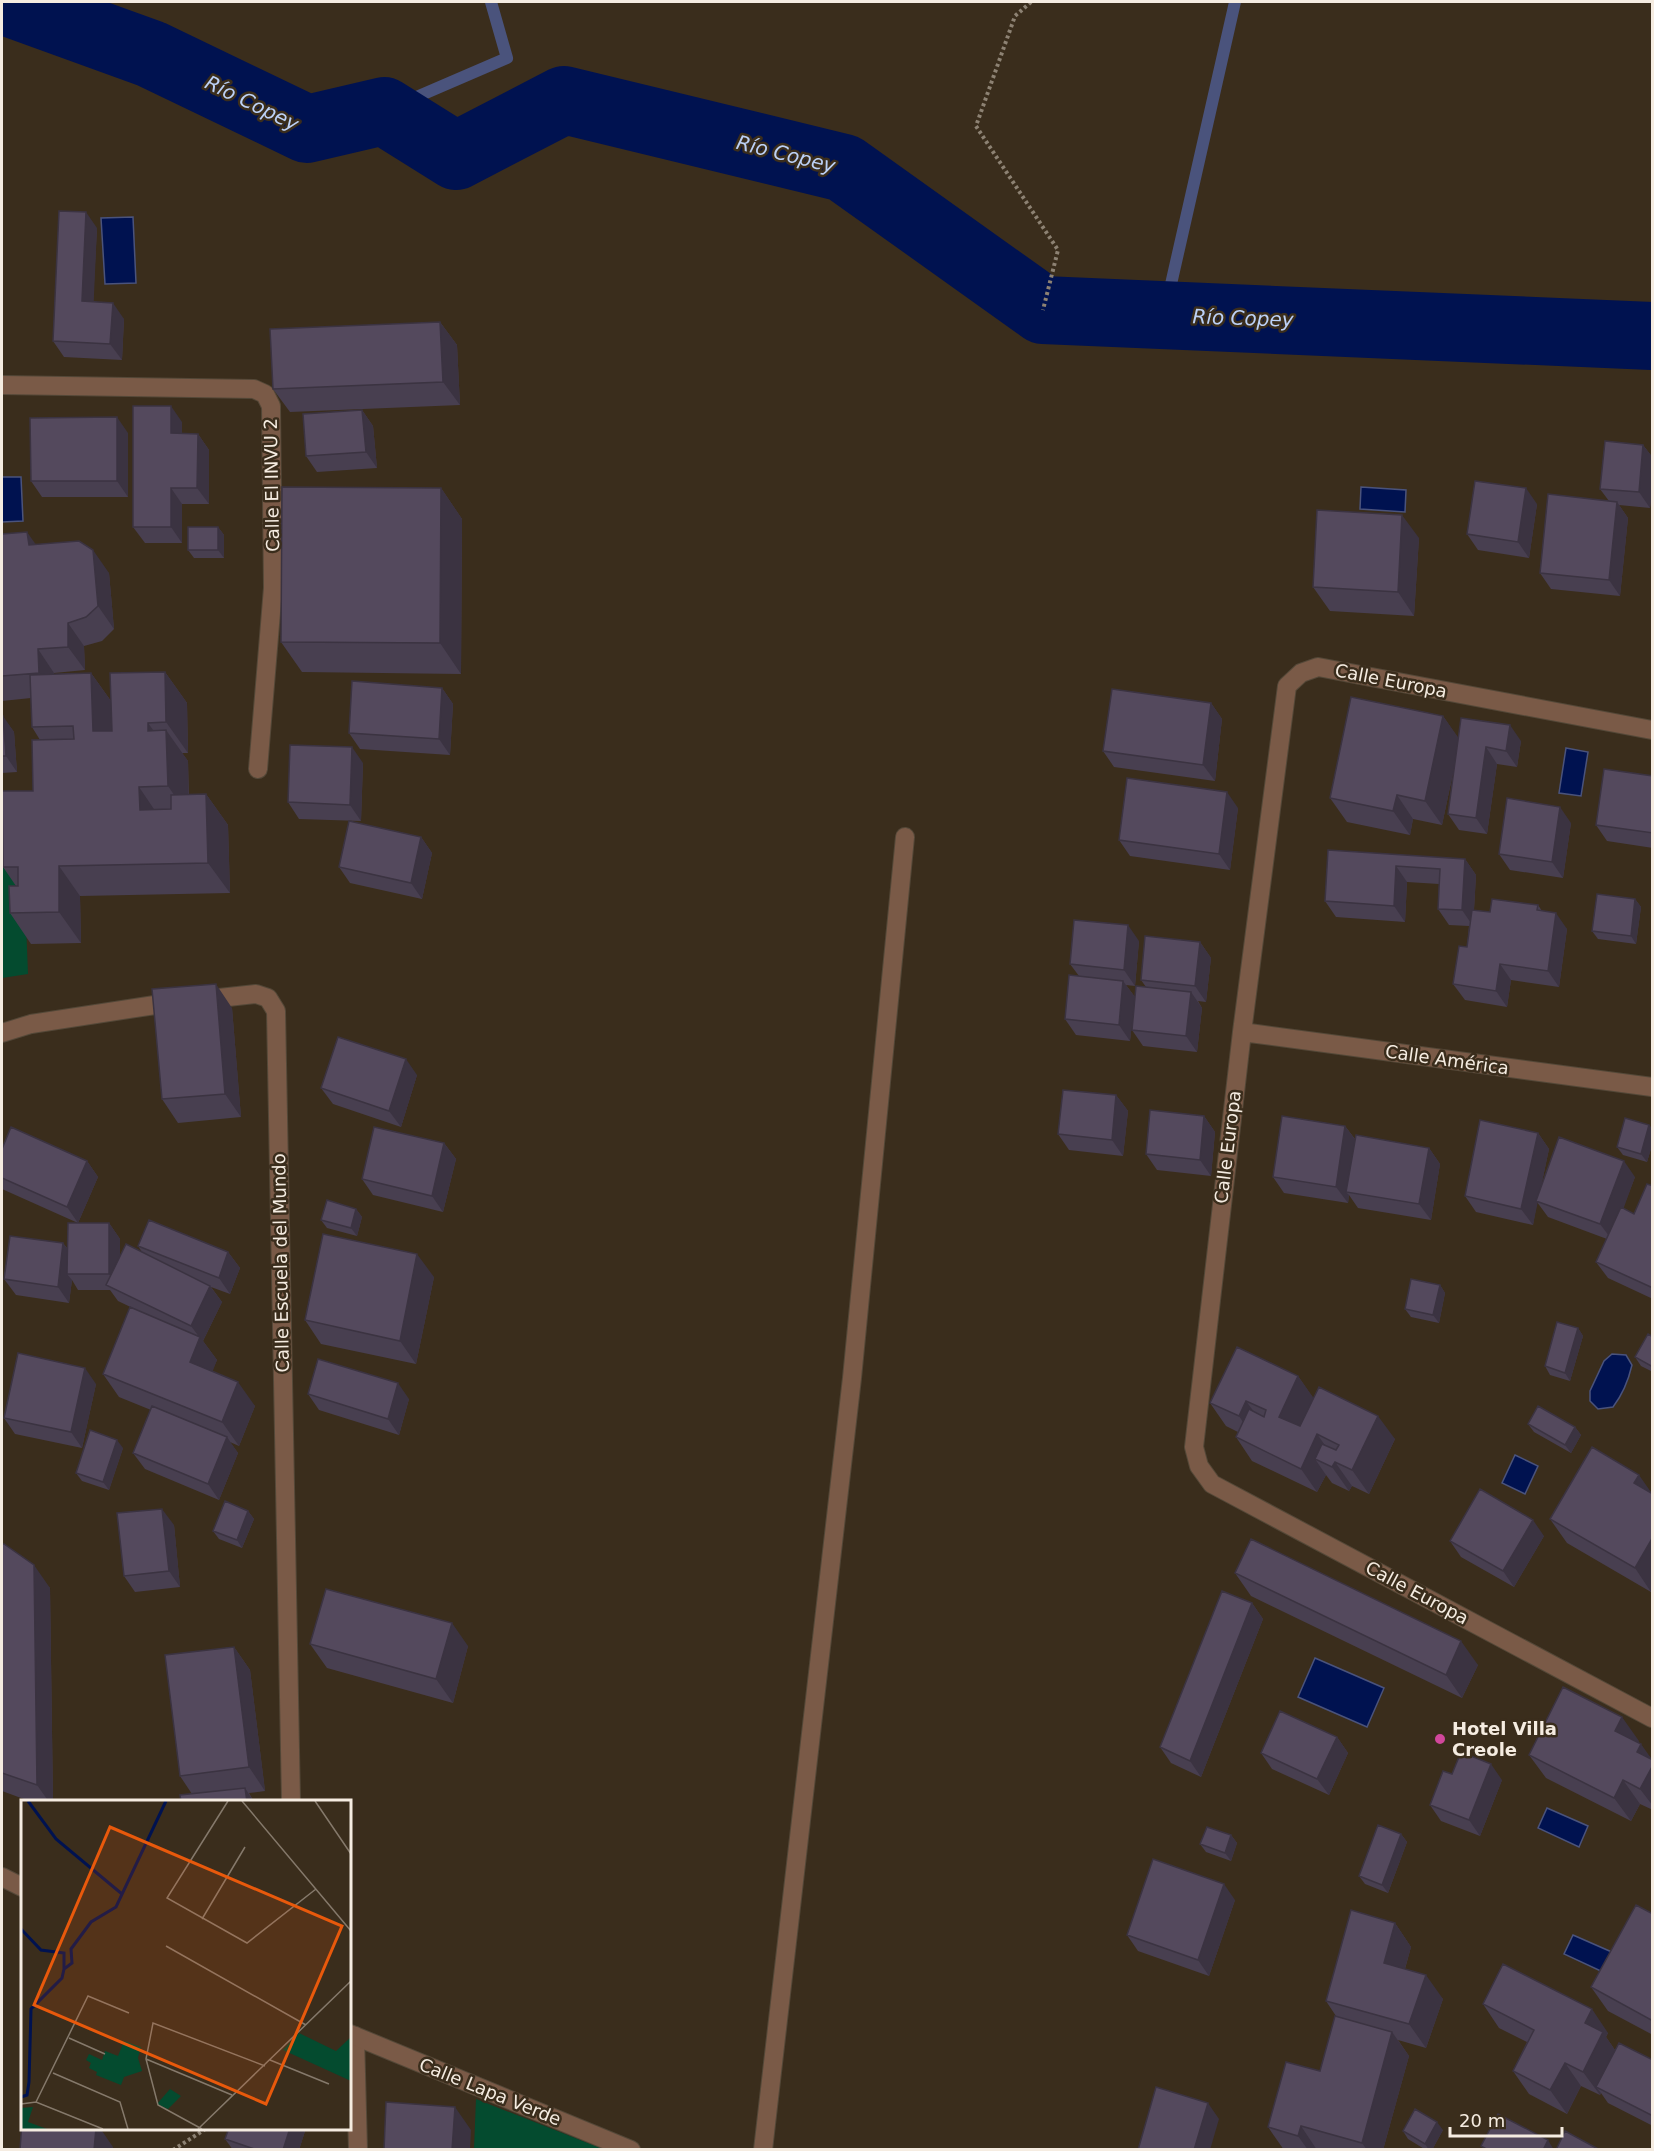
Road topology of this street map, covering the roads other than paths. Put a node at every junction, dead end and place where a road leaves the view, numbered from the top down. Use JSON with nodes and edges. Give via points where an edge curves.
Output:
{"nodes":[{"id":1,"x":2,"y":385,"type":"edge"},
{"id":2,"x":1653,"y":730,"type":"edge"},
{"id":3,"x":258,"y":770,"type":"dead end"},
{"id":4,"x":905,"y":837,"type":"dead end"},
{"id":5,"x":1242,"y":1032,"type":"junction"},
{"id":6,"x":2,"y":1033,"type":"edge"},
{"id":7,"x":1653,"y":1087,"type":"edge"},
{"id":8,"x":1653,"y":1718,"type":"edge"},
{"id":9,"x":291,"y":1800,"type":"edge"},
{"id":10,"x":2,"y":1877,"type":"edge"},
{"id":11,"x":21,"y":1886,"type":"edge"},
{"id":12,"x":352,"y":2035,"type":"edge"},
{"id":13,"x":358,"y":2150,"type":"edge"},
{"id":14,"x":632,"y":2150,"type":"edge"},
{"id":15,"x":763,"y":2150,"type":"edge"}],
"edges":[{"from":1,"to":3,"type":"street","name":"Calle El INVU 2","via":[[254,389],[265,394],[272,406],[273,588]]},
{"from":2,"to":5,"type":"street","name":"Calle Europa","via":[[1318,667],[1300,673],[1287,686]]},
{"from":4,"to":15,"type":"street","via":[[852,1378]]},
{"from":5,"to":7,"type":"street","name":"Calle América"},
{"from":5,"to":8,"type":"street","name":"Calle Europa","via":[[1194,1447],[1199,1466],[1212,1484]]},
{"from":6,"to":9,"type":"street","name":"Calle Escuela del Mundo","via":[[32,1024],[256,993],[268,998],[276,1011]]},
{"from":10,"to":11,"type":"street"},
{"from":12,"to":13,"type":"street"},
{"from":12,"to":14,"type":"street","name":"Calle Lapa Verde"}]}
